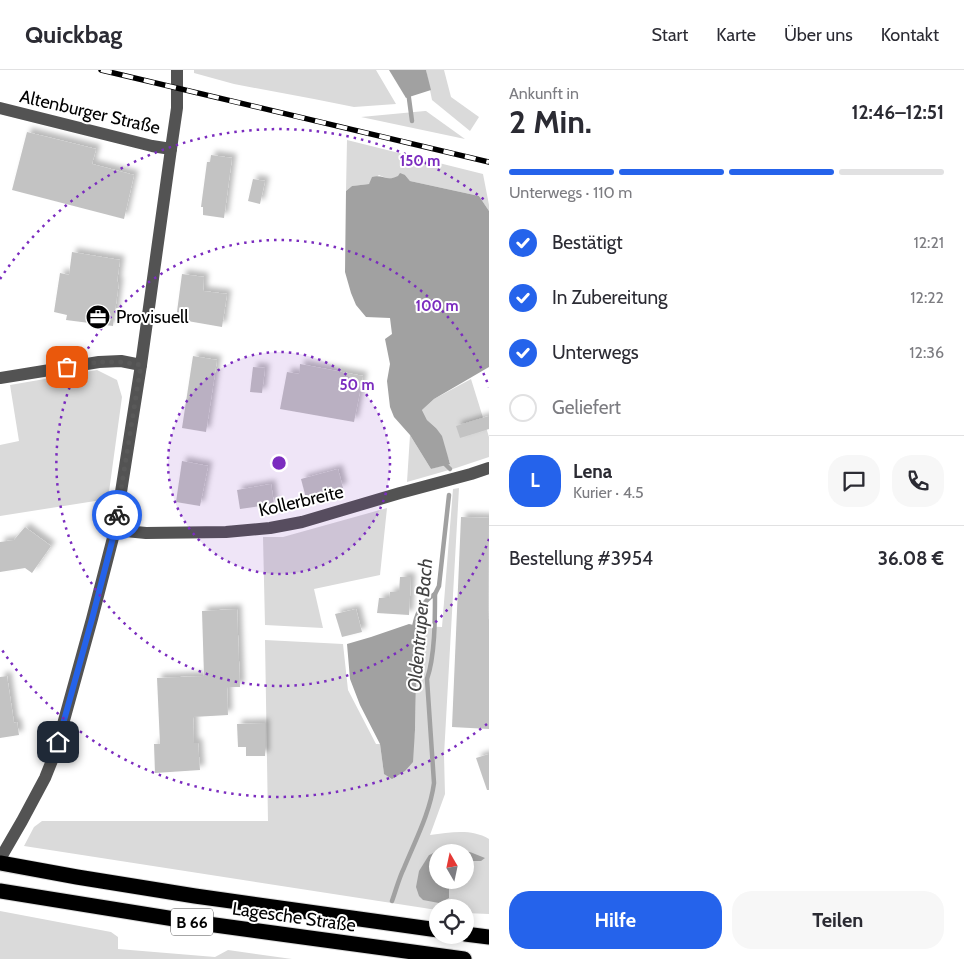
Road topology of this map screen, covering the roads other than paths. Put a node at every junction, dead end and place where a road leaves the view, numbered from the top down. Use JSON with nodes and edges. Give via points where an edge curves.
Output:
{"nodes":[{"id":1,"x":177,"y":70,"type":"edge"},
{"id":2,"x":0,"y":108,"type":"edge"},
{"id":3,"x":171,"y":149,"type":"junction"},
{"id":4,"x":141,"y":365,"type":"junction"},
{"id":5,"x":0,"y":378,"type":"edge"},
{"id":6,"x":489,"y":468,"type":"edge"},
{"id":7,"x":115,"y":530,"type":"junction"},
{"id":8,"x":0,"y":859,"type":"edge"},
{"id":9,"x":0,"y":863,"type":"edge"},
{"id":10,"x":0,"y":891,"type":"edge"},
{"id":11,"x":357,"y":918,"type":"junction"},
{"id":12,"x":429,"y":923,"type":"edge"},
{"id":13,"x":474,"y":926,"type":"edge"},
{"id":14,"x":489,"y":927,"type":"edge"},
{"id":15,"x":429,"y":929,"type":"edge"},
{"id":16,"x":474,"y":935,"type":"edge"},
{"id":17,"x":489,"y":937,"type":"edge"},
{"id":18,"x":386,"y":948,"type":"junction"},
{"id":19,"x":418,"y":959,"type":"edge"},
{"id":20,"x":464,"y":959,"type":"edge"}],
"edges":[{"from":1,"to":3,"type":"street","via":[[177,108]]},
{"from":2,"to":3,"type":"street","name":"Altenburger Straße"},
{"from":3,"to":4,"type":"street"},
{"from":4,"to":5,"type":"street","via":[[98,362]]},
{"from":4,"to":7,"type":"street"},
{"from":6,"to":7,"type":"street","name":"Kollerbreite","via":[[302,522],[270,528],[226,532]]},
{"from":7,"to":8,"type":"street","via":[[55,753],[45,778]]},
{"from":9,"to":11,"type":"highway","name":"Lagesche Straße","number":"B 66","via":[[195,896]]},
{"from":10,"to":18,"type":"highway","name":"Lagesche Straße","number":"B 66"},
{"from":11,"to":12,"type":"highway"},
{"from":11,"to":15,"type":"highway","name":"Lagesche Straße","number":"B 66"},
{"from":13,"to":14,"type":"highway"},
{"from":16,"to":17,"type":"highway"},
{"from":18,"to":19,"type":"highway"},
{"from":18,"to":20,"type":"highway","name":"Lagesche Straße","number":"B 66"}]}
